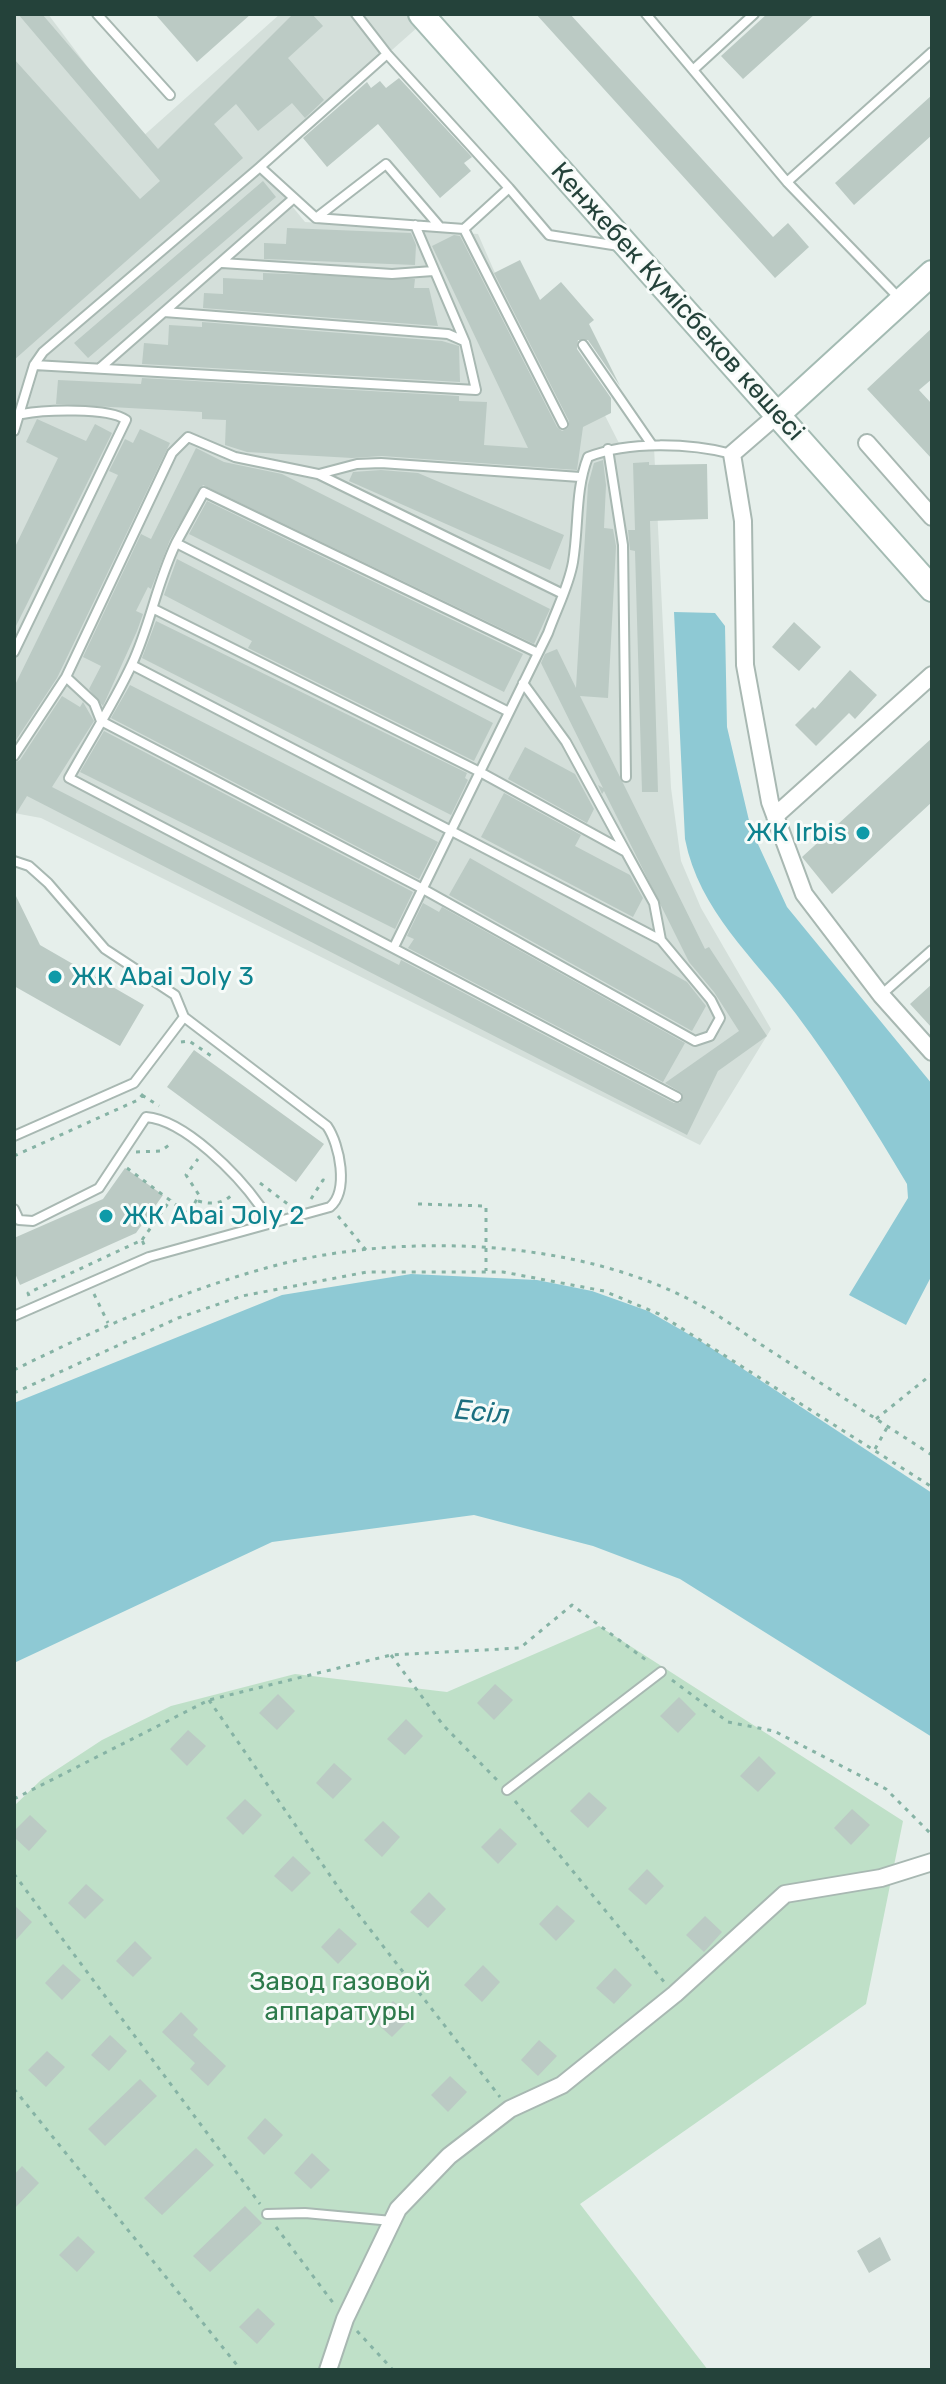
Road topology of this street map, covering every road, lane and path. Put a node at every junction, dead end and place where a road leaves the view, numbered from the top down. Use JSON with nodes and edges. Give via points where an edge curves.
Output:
{"nodes":[{"id":1,"x":97,"y":14,"type":"edge"},
{"id":2,"x":356,"y":14,"type":"edge"},
{"id":3,"x":421,"y":14,"type":"edge"},
{"id":4,"x":646,"y":14,"type":"edge"},
{"id":5,"x":754,"y":14,"type":"edge"},
{"id":6,"x":932,"y":52,"type":"edge"},
{"id":7,"x":387,"y":54,"type":"junction"},
{"id":8,"x":693,"y":70,"type":"junction"},
{"id":9,"x":170,"y":95,"type":"dead end"},
{"id":10,"x":260,"y":167,"type":"junction"},
{"id":11,"x":787,"y":182,"type":"junction"},
{"id":12,"x":509,"y":188,"type":"junction"},
{"id":13,"x":294,"y":198,"type":"junction"},
{"id":14,"x":316,"y":218,"type":"junction"},
{"id":15,"x":415,"y":225,"type":"junction"},
{"id":16,"x":440,"y":227,"type":"junction"},
{"id":17,"x":464,"y":229,"type":"junction"},
{"id":18,"x":629,"y":248,"type":"junction"},
{"id":19,"x":222,"y":263,"type":"junction"},
{"id":20,"x":433,"y":271,"type":"junction"},
{"id":21,"x":932,"y":273,"type":"edge"},
{"id":22,"x":902,"y":301,"type":"junction"},
{"id":23,"x":164,"y":312,"type":"junction"},
{"id":24,"x":465,"y":342,"type":"junction"},
{"id":25,"x":583,"y":345,"type":"dead end"},
{"id":26,"x":34,"y":365,"type":"junction"},
{"id":27,"x":100,"y":368,"type":"junction"},
{"id":28,"x":22,"y":414,"type":"junction"},
{"id":29,"x":777,"y":415,"type":"junction"},
{"id":30,"x":563,"y":424,"type":"dead end"},
{"id":31,"x":14,"y":431,"type":"edge"},
{"id":32,"x":867,"y":443,"type":"dead end"},
{"id":33,"x":652,"y":445,"type":"junction"},
{"id":34,"x":608,"y":449,"type":"junction"},
{"id":35,"x":732,"y":454,"type":"junction"},
{"id":36,"x":318,"y":474,"type":"junction"},
{"id":37,"x":580,"y":477,"type":"junction"},
{"id":38,"x":932,"y":517,"type":"edge"},
{"id":39,"x":176,"y":543,"type":"junction"},
{"id":40,"x":928,"y":575,"type":"edge"},
{"id":41,"x":563,"y":594,"type":"junction"},
{"id":42,"x":154,"y":609,"type":"junction"},
{"id":43,"x":14,"y":652,"type":"edge"},
{"id":44,"x":538,"y":653,"type":"junction"},
{"id":45,"x":132,"y":665,"type":"junction"},
{"id":46,"x":932,"y":675,"type":"edge"},
{"id":47,"x":66,"y":677,"type":"junction"},
{"id":48,"x":523,"y":683,"type":"junction"},
{"id":49,"x":509,"y":712,"type":"junction"},
{"id":50,"x":101,"y":721,"type":"junction"},
{"id":51,"x":14,"y":756,"type":"edge"},
{"id":52,"x":480,"y":772,"type":"junction"},
{"id":53,"x":626,"y":777,"type":"dead end"},
{"id":54,"x":775,"y":816,"type":"junction"},
{"id":55,"x":451,"y":831,"type":"junction"},
{"id":56,"x":626,"y":852,"type":"junction"},
{"id":57,"x":14,"y":861,"type":"edge"},
{"id":58,"x":423,"y":889,"type":"junction"},
{"id":59,"x":661,"y":940,"type":"junction"},
{"id":60,"x":394,"y":947,"type":"junction"},
{"id":61,"x":932,"y":950,"type":"edge"},
{"id":62,"x":881,"y":995,"type":"junction"},
{"id":63,"x":184,"y":1017,"type":"junction"},
{"id":64,"x":173,"y":1052,"type":"dead end"},
{"id":65,"x":932,"y":1052,"type":"edge"},
{"id":66,"x":213,"y":1057,"type":"dead end"},
{"id":67,"x":150,"y":1084,"type":"dead end"},
{"id":68,"x":677,"y":1097,"type":"dead end"},
{"id":69,"x":180,"y":1132,"type":"junction"},
{"id":70,"x":14,"y":1136,"type":"edge"},
{"id":71,"x":125,"y":1149,"type":"junction"},
{"id":72,"x":205,"y":1149,"type":"junction"},
{"id":73,"x":14,"y":1156,"type":"edge"},
{"id":74,"x":117,"y":1161,"type":"junction"},
{"id":75,"x":330,"y":1170,"type":"dead end"},
{"id":76,"x":241,"y":1179,"type":"junction"},
{"id":77,"x":171,"y":1199,"type":"junction"},
{"id":78,"x":198,"y":1201,"type":"junction"},
{"id":79,"x":299,"y":1201,"type":"dead end"},
{"id":80,"x":309,"y":1201,"type":"dead end"},
{"id":81,"x":418,"y":1204,"type":"dead end"},
{"id":82,"x":318,"y":1205,"type":"dead end"},
{"id":83,"x":260,"y":1206,"type":"dead end"},
{"id":84,"x":291,"y":1206,"type":"dead end"},
{"id":85,"x":307,"y":1207,"type":"dead end"},
{"id":86,"x":330,"y":1207,"type":"junction"},
{"id":87,"x":14,"y":1209,"type":"edge"},
{"id":88,"x":189,"y":1214,"type":"junction"},
{"id":89,"x":209,"y":1230,"type":"dead end"},
{"id":90,"x":142,"y":1240,"type":"junction"},
{"id":91,"x":487,"y":1249,"type":"junction"},
{"id":92,"x":366,"y":1250,"type":"junction"},
{"id":93,"x":149,"y":1257,"type":"junction"},
{"id":94,"x":486,"y":1271,"type":"junction"},
{"id":95,"x":89,"y":1283,"type":"junction"},
{"id":96,"x":35,"y":1307,"type":"junction"},
{"id":97,"x":14,"y":1316,"type":"edge"},
{"id":98,"x":108,"y":1324,"type":"junction"},
{"id":99,"x":14,"y":1370,"type":"edge"},
{"id":100,"x":932,"y":1374,"type":"edge"},
{"id":101,"x":14,"y":1393,"type":"edge"},
{"id":102,"x":876,"y":1419,"type":"junction"},
{"id":103,"x":888,"y":1426,"type":"junction"},
{"id":104,"x":875,"y":1449,"type":"junction"},
{"id":105,"x":932,"y":1455,"type":"edge"},
{"id":106,"x":932,"y":1487,"type":"edge"},
{"id":107,"x":391,"y":1655,"type":"junction"},
{"id":108,"x":661,"y":1672,"type":"junction"},
{"id":109,"x":209,"y":1700,"type":"junction"},
{"id":110,"x":507,"y":1790,"type":"junction"},
{"id":111,"x":14,"y":1799,"type":"edge"},
{"id":112,"x":932,"y":1835,"type":"edge"},
{"id":113,"x":932,"y":1862,"type":"edge"},
{"id":114,"x":14,"y":1874,"type":"edge"},
{"id":115,"x":675,"y":1994,"type":"junction"},
{"id":116,"x":14,"y":2089,"type":"edge"},
{"id":117,"x":510,"y":2109,"type":"junction"},
{"id":118,"x":267,"y":2214,"type":"junction"},
{"id":119,"x":392,"y":2221,"type":"junction"},
{"id":120,"x":345,"y":2319,"type":"junction"},
{"id":121,"x":241,"y":2370,"type":"edge"},
{"id":122,"x":328,"y":2370,"type":"edge"},
{"id":123,"x":393,"y":2370,"type":"edge"}],
"edges":[{"from":1,"to":9,"type":"lane"},
{"from":2,"to":7,"type":"lane"},
{"from":3,"to":18,"type":"street","name":"Кенжебек Күмісбеков көшесі"},
{"from":4,"to":8,"type":"lane"},
{"from":5,"to":8,"type":"lane"},
{"from":6,"to":11,"type":"lane"},
{"from":7,"to":10,"type":"lane"},
{"from":7,"to":12,"type":"lane"},
{"from":8,"to":11,"type":"lane"},
{"from":10,"to":13,"type":"lane"},
{"from":10,"to":26,"type":"lane"},
{"from":11,"to":22,"type":"lane"},
{"from":12,"to":17,"type":"lane"},
{"from":12,"to":18,"type":"lane","via":[[549,235]]},
{"from":13,"to":14,"type":"lane"},
{"from":13,"to":19,"type":"lane"},
{"from":14,"to":15,"type":"lane"},
{"from":14,"to":16,"type":"lane","via":[[386,164]]},
{"from":15,"to":16,"type":"lane"},
{"from":15,"to":20,"type":"lane"},
{"from":16,"to":17,"type":"lane"},
{"from":17,"to":30,"type":"lane"},
{"from":18,"to":29,"type":"street","name":"Кенжебек Күмісбеков көшесі"},
{"from":19,"to":20,"type":"lane","via":[[392,274]]},
{"from":19,"to":23,"type":"lane"},
{"from":20,"to":24,"type":"lane"},
{"from":21,"to":22,"type":"street"},
{"from":22,"to":29,"type":"street"},
{"from":23,"to":24,"type":"lane","via":[[448,334]]},
{"from":23,"to":27,"type":"lane"},
{"from":24,"to":27,"type":"lane","via":[[476,390]]},
{"from":25,"to":33,"type":"lane"},
{"from":26,"to":27,"type":"lane"},
{"from":26,"to":28,"type":"lane"},
{"from":28,"to":31,"type":"lane"},
{"from":28,"to":43,"type":"lane","via":[[110,412],[126,420]]},
{"from":29,"to":35,"type":"street"},
{"from":29,"to":40,"type":"street","name":"Кенжебек Күмісбеков көшесі"},
{"from":32,"to":38,"type":"street"},
{"from":33,"to":34,"type":"lane"},
{"from":33,"to":35,"type":"lane"},
{"from":34,"to":37,"type":"lane","via":[[588,457]]},
{"from":34,"to":53,"type":"lane","via":[[623,545]]},
{"from":35,"to":54,"type":"street","via":[[743,521],[745,665]]},
{"from":36,"to":37,"type":"lane","via":[[381,463]]},
{"from":36,"to":41,"type":"lane"},
{"from":36,"to":47,"type":"lane","via":[[225,455],[197,439],[181,441]]},
{"from":37,"to":41,"type":"lane","via":[[575,554]]},
{"from":39,"to":42,"type":"lane","via":[[154,591]]},
{"from":39,"to":44,"type":"lane","via":[[204,492]]},
{"from":39,"to":49,"type":"lane"},
{"from":41,"to":44,"type":"lane"},
{"from":42,"to":45,"type":"lane"},
{"from":42,"to":52,"type":"lane"},
{"from":44,"to":48,"type":"lane"},
{"from":45,"to":50,"type":"lane"},
{"from":45,"to":55,"type":"lane"},
{"from":46,"to":54,"type":"street"},
{"from":47,"to":50,"type":"lane","via":[[94,703]]},
{"from":47,"to":51,"type":"lane"},
{"from":48,"to":49,"type":"lane"},
{"from":48,"to":56,"type":"lane","via":[[566,742]]},
{"from":49,"to":52,"type":"lane"},
{"from":50,"to":58,"type":"lane"},
{"from":50,"to":60,"type":"lane","via":[[69,778]]},
{"from":52,"to":55,"type":"lane"},
{"from":52,"to":56,"type":"lane"},
{"from":54,"to":62,"type":"street","via":[[804,894]]},
{"from":55,"to":58,"type":"lane"},
{"from":55,"to":59,"type":"lane"},
{"from":56,"to":59,"type":"lane","via":[[654,903]]},
{"from":57,"to":63,"type":"lane","via":[[48,883],[105,949],[175,995]]},
{"from":58,"to":59,"type":"lane","via":[[695,1041],[702,1040],[720,1018],[698,982]]},
{"from":58,"to":60,"type":"lane"},
{"from":60,"to":68,"type":"lane"},
{"from":61,"to":62,"type":"lane"},
{"from":62,"to":65,"type":"street"},
{"from":63,"to":70,"type":"lane","via":[[134,1083]]},
{"from":63,"to":86,"type":"lane","via":[[327,1126],[334,1136],[342,1188]]},
{"from":64,"to":66,"type":"path","via":[[180,1042],[189,1041]]},
{"from":67,"to":73,"type":"path","via":[[138,1100]]},
{"from":69,"to":71,"type":"path","via":[[161,1151]]},
{"from":69,"to":71,"type":"lane","via":[[162,1118],[146,1117]]},
{"from":69,"to":72,"type":"lane"},
{"from":71,"to":74,"type":"lane"},
{"from":72,"to":76,"type":"lane"},
{"from":72,"to":78,"type":"path","via":[[186,1175]]},
{"from":74,"to":77,"type":"path"},
{"from":74,"to":87,"type":"lane","via":[[99,1188],[33,1221],[19,1220]]},
{"from":75,"to":80,"type":"path","via":[[331,1181],[323,1180]]},
{"from":76,"to":78,"type":"path","via":[[226,1201]]},
{"from":76,"to":83,"type":"lane"},
{"from":77,"to":88,"type":"path"},
{"from":77,"to":90,"type":"path"},
{"from":78,"to":88,"type":"path"},
{"from":79,"to":84,"type":"path"},
{"from":81,"to":91,"type":"path","via":[[486,1206]]},
{"from":82,"to":85,"type":"path"},
{"from":86,"to":92,"type":"path"},
{"from":86,"to":93,"type":"lane"},
{"from":88,"to":89,"type":"path"},
{"from":90,"to":93,"type":"path"},
{"from":90,"to":96,"type":"path","via":[[28,1293]]},
{"from":91,"to":92,"type":"path"},
{"from":91,"to":94,"type":"path"},
{"from":91,"to":102,"type":"path","via":[[573,1258],[625,1272],[697,1303]]},
{"from":92,"to":98,"type":"path","via":[[267,1267]]},
{"from":93,"to":95,"type":"lane"},
{"from":94,"to":101,"type":"path","via":[[367,1272],[242,1296],[156,1328]]},
{"from":94,"to":104,"type":"path","via":[[604,1291],[659,1314]]},
{"from":95,"to":96,"type":"lane"},
{"from":95,"to":98,"type":"path"},
{"from":96,"to":97,"type":"lane"},
{"from":98,"to":99,"type":"path"},
{"from":100,"to":102,"type":"path"},
{"from":102,"to":103,"type":"path"},
{"from":103,"to":104,"type":"path"},
{"from":103,"to":105,"type":"path"},
{"from":104,"to":106,"type":"path"},
{"from":107,"to":108,"type":"path","via":[[520,1648],[572,1605]]},
{"from":107,"to":109,"type":"path"},
{"from":107,"to":110,"type":"path","via":[[443,1725]]},
{"from":108,"to":110,"type":"lane"},
{"from":108,"to":112,"type":"path","via":[[728,1722],[774,1731],[886,1789]]},
{"from":109,"to":111,"type":"path"},
{"from":109,"to":117,"type":"path","via":[[345,1897]]},
{"from":110,"to":115,"type":"path"},
{"from":113,"to":115,"type":"street","via":[[881,1878],[785,1894]]},
{"from":114,"to":118,"type":"path"},
{"from":115,"to":117,"type":"street","via":[[562,2085]]},
{"from":116,"to":121,"type":"path"},
{"from":117,"to":119,"type":"street","via":[[431,2173]]},
{"from":118,"to":119,"type":"lane"},
{"from":118,"to":120,"type":"path"},
{"from":119,"to":120,"type":"street"},
{"from":120,"to":122,"type":"street"},
{"from":120,"to":123,"type":"path"}]}
